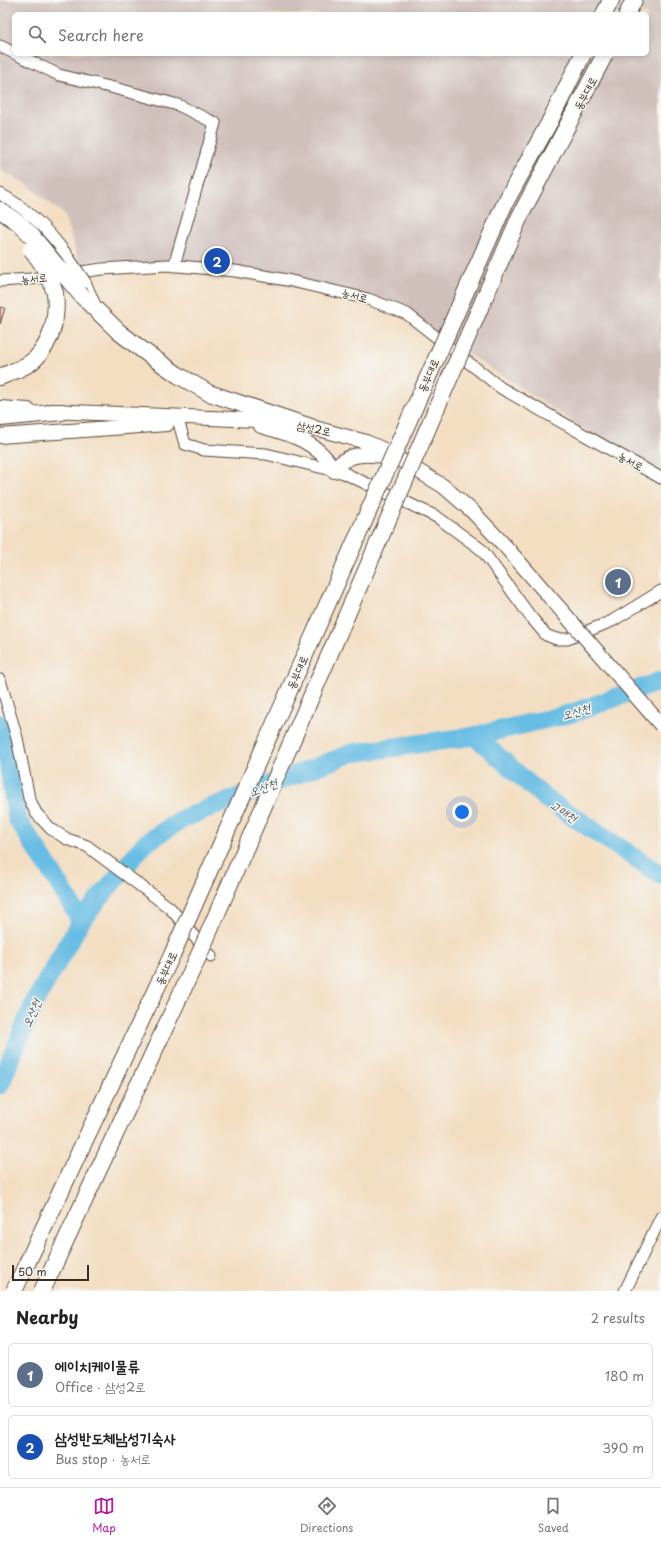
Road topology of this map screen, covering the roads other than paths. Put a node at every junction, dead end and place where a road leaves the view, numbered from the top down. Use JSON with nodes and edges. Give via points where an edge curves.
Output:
{"nodes":[{"id":1,"x":611,"y":0,"type":"edge"},
{"id":2,"x":634,"y":0,"type":"edge"},
{"id":3,"x":605,"y":12,"type":"edge"},
{"id":4,"x":628,"y":12,"type":"edge"},
{"id":5,"x":0,"y":46,"type":"edge"},
{"id":6,"x":12,"y":52,"type":"edge"},
{"id":7,"x":19,"y":56,"type":"edge"},
{"id":8,"x":582,"y":56,"type":"edge"},
{"id":9,"x":604,"y":56,"type":"edge"},
{"id":10,"x":0,"y":194,"type":"edge"},
{"id":11,"x":0,"y":210,"type":"edge"},
{"id":12,"x":0,"y":222,"type":"edge"},
{"id":13,"x":27,"y":238,"type":"junction"},
{"id":14,"x":174,"y":266,"type":"junction"},
{"id":15,"x":0,"y":281,"type":"edge"},
{"id":16,"x":84,"y":289,"type":"junction"},
{"id":17,"x":0,"y":377,"type":"edge"},
{"id":18,"x":0,"y":408,"type":"edge"},
{"id":19,"x":62,"y":412,"type":"junction"},
{"id":20,"x":0,"y":418,"type":"edge"},
{"id":21,"x":238,"y":419,"type":"junction"},
{"id":22,"x":179,"y":423,"type":"junction"},
{"id":23,"x":311,"y":427,"type":"junction"},
{"id":24,"x":0,"y":436,"type":"edge"},
{"id":25,"x":397,"y":458,"type":"junction"},
{"id":26,"x":334,"y":471,"type":"junction"},
{"id":27,"x":661,"y":478,"type":"edge"},
{"id":28,"x":661,"y":591,"type":"edge"},
{"id":29,"x":0,"y":680,"type":"edge"},
{"id":30,"x":661,"y":725,"type":"edge"},
{"id":31,"x":212,"y":956,"type":"dead end"},
{"id":32,"x":661,"y":1217,"type":"edge"},
{"id":33,"x":14,"y":1291,"type":"edge"},
{"id":34,"x":42,"y":1291,"type":"edge"},
{"id":35,"x":625,"y":1291,"type":"edge"}],
"edges":[{"from":1,"to":3,"type":"highway"},
{"from":2,"to":4,"type":"highway"},
{"from":5,"to":6,"type":"street"},
{"from":7,"to":14,"type":"street","via":[[59,75],[178,105],[215,123]]},
{"from":8,"to":33,"type":"highway","name":"동부대로","bridge":true,"via":[[505,203],[172,955]]},
{"from":9,"to":34,"type":"highway","name":"동부대로","bridge":true,"via":[[520,216],[198,955]]},
{"from":10,"to":16,"type":"street","bridge":true,"via":[[26,211],[50,234],[66,254]]},
{"from":11,"to":13,"type":"highway","via":[[18,223]]},
{"from":12,"to":13,"type":"highway"},
{"from":13,"to":16,"type":"highway","bridge":true},
{"from":13,"to":17,"type":"highway","bridge":true,"via":[[50,278],[57,313],[49,338],[33,361]]},
{"from":14,"to":15,"type":"street","name":"농서로","via":[[102,269]]},
{"from":14,"to":27,"type":"street","name":"농서로","via":[[234,271],[287,280],[368,298],[407,314],[501,388]]},
{"from":16,"to":23,"type":"highway","via":[[99,313],[119,332],[178,375],[209,393]]},
{"from":18,"to":19,"type":"main road","name":"삼성2로"},
{"from":19,"to":20,"type":"highway"},
{"from":19,"to":21,"type":"main road","name":"삼성2로"},
{"from":21,"to":22,"type":"main road"},
{"from":21,"to":23,"type":"main road","name":"삼성2로","via":[[276,421]]},
{"from":21,"to":26,"type":"main road","via":[[311,444],[321,452]]},
{"from":22,"to":24,"type":"main road"},
{"from":22,"to":26,"type":"street","via":[[185,444],[204,450],[266,454]]},
{"from":23,"to":25,"type":"main road","name":"삼성2로","via":[[366,442]]},
{"from":25,"to":26,"type":"main road","via":[[376,454],[358,455],[346,459]]},
{"from":25,"to":30,"type":"main road","name":"삼성2로","bridge":true,"via":[[443,486],[472,511]]},
{"from":26,"to":28,"type":"street","via":[[344,473],[437,517],[482,550],[546,635],[568,639],[612,621]]},
{"from":29,"to":31,"type":"street","via":[[17,738],[29,798],[36,813],[50,829],[87,846],[170,908]]},
{"from":32,"to":35,"type":"street"}]}
